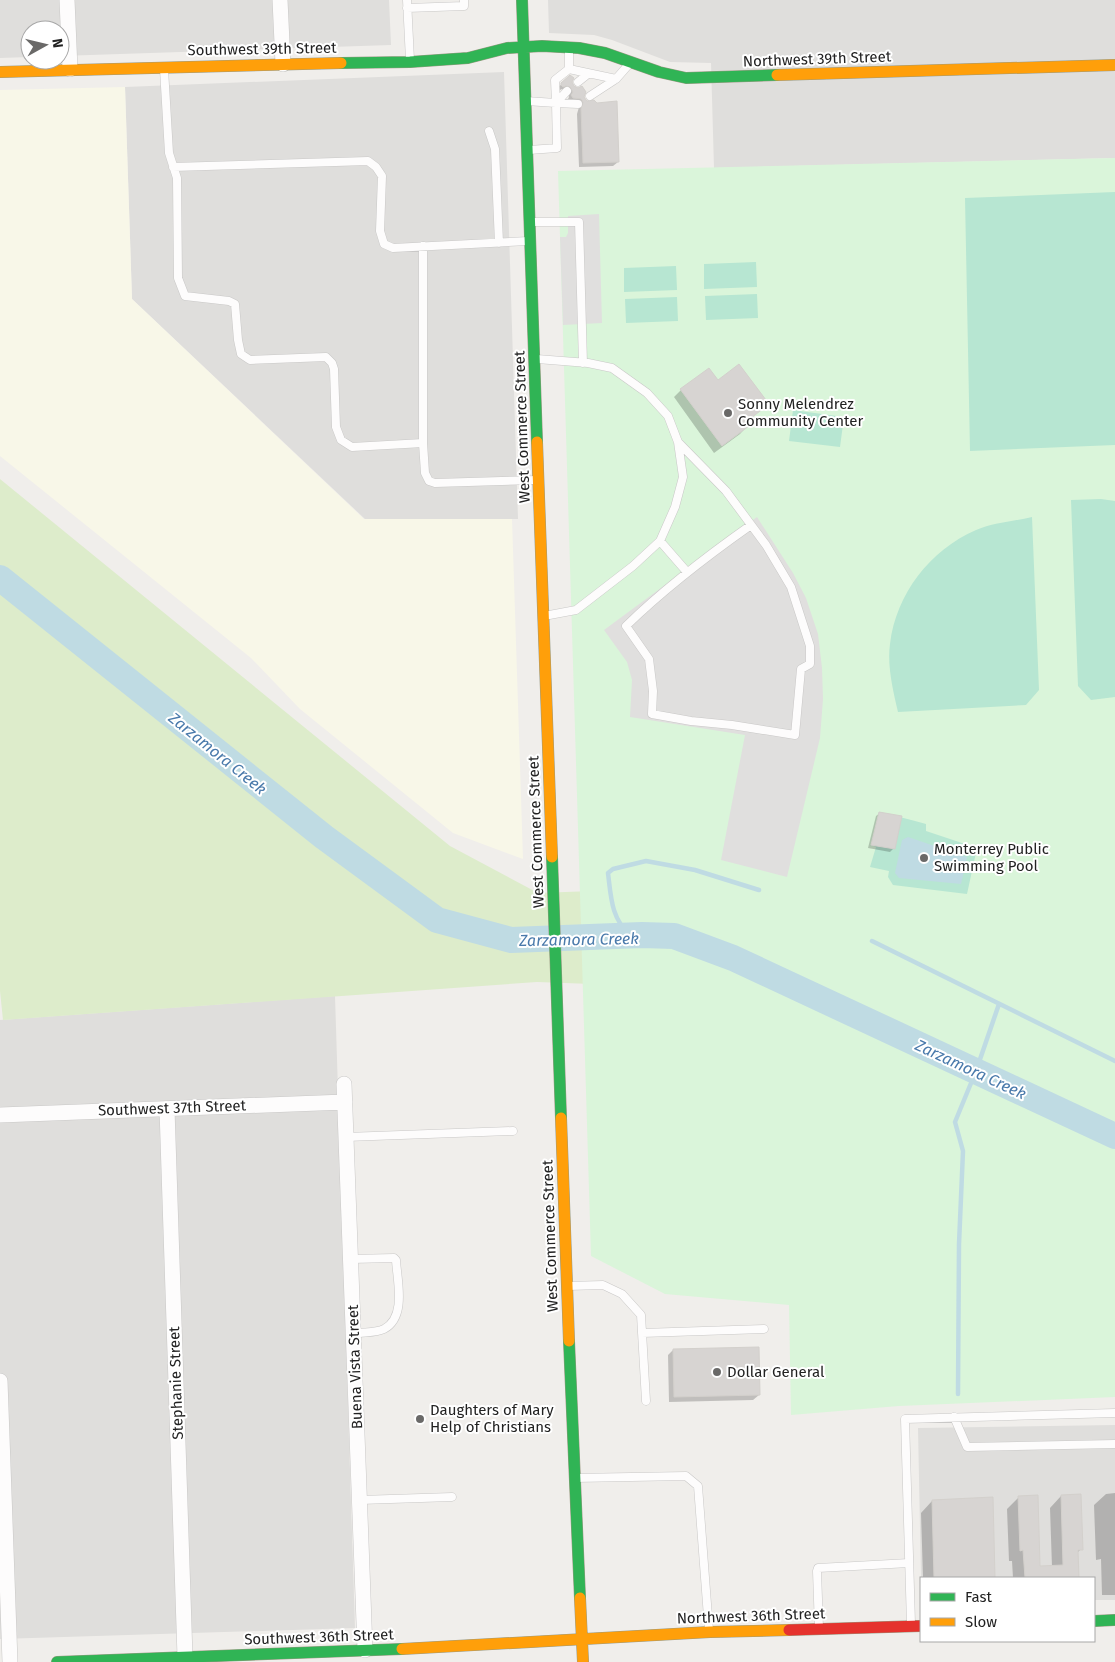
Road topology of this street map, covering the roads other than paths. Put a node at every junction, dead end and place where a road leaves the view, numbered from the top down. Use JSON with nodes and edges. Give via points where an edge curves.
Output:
{"nodes":[{"id":1,"x":67,"y":0,"type":"edge"},
{"id":2,"x":280,"y":0,"type":"edge"},
{"id":3,"x":464,"y":0,"type":"edge"},
{"id":4,"x":522,"y":0,"type":"edge"},
{"id":5,"x":407,"y":4,"type":"edge"},
{"id":6,"x":68,"y":20,"type":"edge"},
{"id":7,"x":524,"y":46,"type":"junction"},
{"id":8,"x":569,"y":47,"type":"junction"},
{"id":9,"x":410,"y":62,"type":"junction"},
{"id":10,"x":632,"y":62,"type":"junction"},
{"id":11,"x":283,"y":64,"type":"junction"},
{"id":12,"x":1115,"y":65,"type":"edge"},
{"id":13,"x":164,"y":67,"type":"junction"},
{"id":14,"x":70,"y":69,"type":"edge"},
{"id":15,"x":569,"y":69,"type":"junction"},
{"id":16,"x":47,"y":70,"type":"edge"},
{"id":17,"x":0,"y":72,"type":"edge"},
{"id":18,"x":588,"y":74,"type":"junction"},
{"id":19,"x":616,"y":79,"type":"junction"},
{"id":20,"x":578,"y":82,"type":"dead end"},
{"id":21,"x":567,"y":91,"type":"dead end"},
{"id":22,"x":590,"y":96,"type":"dead end"},
{"id":23,"x":526,"y":101,"type":"junction"},
{"id":24,"x":556,"y":103,"type":"junction"},
{"id":25,"x":578,"y":104,"type":"dead end"},
{"id":26,"x":489,"y":131,"type":"dead end"},
{"id":27,"x":527,"y":150,"type":"junction"},
{"id":28,"x":173,"y":168,"type":"junction"},
{"id":29,"x":530,"y":222,"type":"junction"},
{"id":30,"x":530,"y":241,"type":"junction"},
{"id":31,"x":499,"y":242,"type":"junction"},
{"id":32,"x":423,"y":246,"type":"junction"},
{"id":33,"x":535,"y":359,"type":"junction"},
{"id":34,"x":584,"y":362,"type":"junction"},
{"id":35,"x":678,"y":442,"type":"junction"},
{"id":36,"x":423,"y":443,"type":"junction"},
{"id":37,"x":539,"y":480,"type":"junction"},
{"id":38,"x":751,"y":525,"type":"junction"},
{"id":39,"x":660,"y":541,"type":"junction"},
{"id":40,"x":687,"y":572,"type":"junction"},
{"id":41,"x":544,"y":616,"type":"junction"},
{"id":42,"x":344,"y":1084,"type":"dead end"},
{"id":43,"x":345,"y":1102,"type":"junction"},
{"id":44,"x":167,"y":1109,"type":"junction"},
{"id":45,"x":0,"y":1115,"type":"edge"},
{"id":46,"x":513,"y":1131,"type":"dead end"},
{"id":47,"x":346,"y":1138,"type":"junction"},
{"id":48,"x":351,"y":1258,"type":"junction"},
{"id":49,"x":566,"y":1286,"type":"junction"},
{"id":50,"x":764,"y":1329,"type":"dead end"},
{"id":51,"x":642,"y":1333,"type":"junction"},
{"id":52,"x":354,"y":1334,"type":"junction"},
{"id":53,"x":0,"y":1381,"type":"edge"},
{"id":54,"x":646,"y":1401,"type":"dead end"},
{"id":55,"x":1115,"y":1413,"type":"edge"},
{"id":56,"x":954,"y":1417,"type":"junction"},
{"id":57,"x":1115,"y":1444,"type":"edge"},
{"id":58,"x":573,"y":1478,"type":"junction"},
{"id":59,"x":452,"y":1497,"type":"dead end"},
{"id":60,"x":360,"y":1500,"type":"junction"},
{"id":61,"x":909,"y":1563,"type":"junction"},
{"id":62,"x":1095,"y":1620,"type":"edge"},
{"id":63,"x":1115,"y":1620,"type":"edge"},
{"id":64,"x":916,"y":1626,"type":"edge"},
{"id":65,"x":819,"y":1630,"type":"junction"},
{"id":66,"x":710,"y":1632,"type":"junction"},
{"id":67,"x":582,"y":1639,"type":"junction"},
{"id":68,"x":365,"y":1650,"type":"junction"},
{"id":69,"x":186,"y":1657,"type":"junction"},
{"id":70,"x":204,"y":1659,"type":"edge"},
{"id":71,"x":92,"y":1661,"type":"edge"},
{"id":72,"x":10,"y":1662,"type":"edge"},
{"id":73,"x":57,"y":1662,"type":"edge"},
{"id":74,"x":583,"y":1662,"type":"edge"}],
"edges":[{"from":1,"to":6,"type":"street"},
{"from":2,"to":11,"type":"street"},
{"from":3,"to":5,"type":"lane","via":[[464,6]]},
{"from":4,"to":7,"type":"main road","name":"West Commerce Street"},
{"from":5,"to":9,"type":"lane"},
{"from":7,"to":8,"type":"main road","name":"Northwest 39th Street"},
{"from":7,"to":9,"type":"main road","name":"Southwest 39th Street","via":[[468,58]]},
{"from":7,"to":23,"type":"main road","name":"West Commerce Street"},
{"from":8,"to":10,"type":"main road","name":"Northwest 39th Street","via":[[605,53]]},
{"from":8,"to":15,"type":"lane"},
{"from":9,"to":11,"type":"main road","name":"Southwest 39th Street"},
{"from":10,"to":12,"type":"main road","name":"Northwest 39th Street","via":[[672,76],[700,78]]},
{"from":10,"to":19,"type":"lane"},
{"from":11,"to":13,"type":"main road","name":"Southwest 39th Street"},
{"from":13,"to":14,"type":"main road","name":"Southwest 39th Street"},
{"from":13,"to":28,"type":"lane","via":[[169,152]]},
{"from":15,"to":18,"type":"lane"},
{"from":15,"to":24,"type":"lane","via":[[555,80]]},
{"from":16,"to":17,"type":"main road","name":"Southwest 39th Street"},
{"from":18,"to":19,"type":"lane"},
{"from":18,"to":20,"type":"lane"},
{"from":19,"to":22,"type":"lane"},
{"from":21,"to":24,"type":"lane"},
{"from":23,"to":24,"type":"lane"},
{"from":23,"to":27,"type":"main road","name":"West Commerce Street"},
{"from":24,"to":25,"type":"lane"},
{"from":24,"to":27,"type":"lane","via":[[557,148]]},
{"from":26,"to":31,"type":"lane","via":[[495,149]]},
{"from":27,"to":29,"type":"main road","name":"West Commerce Street"},
{"from":28,"to":32,"type":"lane","via":[[368,161],[382,176],[380,230],[384,244],[393,248]]},
{"from":28,"to":36,"type":"lane","via":[[176,178],[178,278],[185,296],[236,304],[241,354],[250,360],[326,357],[334,369],[336,427],[341,440],[352,447]]},
{"from":29,"to":30,"type":"main road","name":"West Commerce Street"},
{"from":29,"to":34,"type":"lane","via":[[579,222]]},
{"from":30,"to":31,"type":"lane"},
{"from":30,"to":33,"type":"main road","name":"West Commerce Street"},
{"from":31,"to":32,"type":"lane"},
{"from":32,"to":36,"type":"lane"},
{"from":33,"to":34,"type":"lane"},
{"from":33,"to":37,"type":"main road","name":"West Commerce Street"},
{"from":34,"to":35,"type":"lane","via":[[612,368],[647,393],[668,416]]},
{"from":35,"to":38,"type":"lane","via":[[726,491]]},
{"from":35,"to":39,"type":"lane","via":[[683,476],[675,507]]},
{"from":36,"to":37,"type":"lane","via":[[425,473],[429,481],[435,483]]},
{"from":37,"to":41,"type":"main road","name":"West Commerce Street"},
{"from":38,"to":40,"type":"lane"},
{"from":38,"to":40,"type":"lane","via":[[790,587],[810,646],[810,664],[801,669],[795,736],[652,714],[649,659],[626,626],[656,596]]},
{"from":39,"to":40,"type":"lane"},
{"from":39,"to":41,"type":"lane","via":[[576,610]]},
{"from":41,"to":49,"type":"main road","name":"West Commerce Street"},
{"from":42,"to":43,"type":"street","name":"Buena Vista Street"},
{"from":43,"to":44,"type":"street","name":"Southwest 37th Street"},
{"from":43,"to":47,"type":"street","name":"Buena Vista Street"},
{"from":44,"to":45,"type":"street","name":"Southwest 37th Street"},
{"from":44,"to":69,"type":"street","name":"Stephanie Street"},
{"from":46,"to":47,"type":"lane"},
{"from":47,"to":48,"type":"street","name":"Buena Vista Street"},
{"from":48,"to":52,"type":"street","name":"Buena Vista Street"},
{"from":48,"to":52,"type":"lane","via":[[396,1260],[399,1307],[392,1322],[384,1329]]},
{"from":49,"to":51,"type":"lane","via":[[603,1285],[622,1294],[641,1315]]},
{"from":49,"to":58,"type":"main road","name":"West Commerce Street"},
{"from":50,"to":51,"type":"lane"},
{"from":51,"to":54,"type":"lane"},
{"from":52,"to":60,"type":"street","name":"Buena Vista Street"},
{"from":53,"to":72,"type":"street"},
{"from":55,"to":56,"type":"lane"},
{"from":56,"to":57,"type":"lane","via":[[967,1447]]},
{"from":56,"to":61,"type":"lane","via":[[905,1419]]},
{"from":58,"to":66,"type":"lane","via":[[686,1476],[698,1486]]},
{"from":58,"to":67,"type":"main road","name":"West Commerce Street"},
{"from":59,"to":60,"type":"lane"},
{"from":60,"to":68,"type":"street","name":"Buena Vista Street"},
{"from":61,"to":64,"type":"lane"},
{"from":61,"to":65,"type":"lane","via":[[818,1568]]},
{"from":62,"to":63,"type":"main road"},
{"from":64,"to":65,"type":"main road","name":"Northwest 36th Street"},
{"from":65,"to":66,"type":"main road","name":"Northwest 36th Street"},
{"from":66,"to":67,"type":"main road","name":"Northwest 36th Street"},
{"from":67,"to":68,"type":"main road","name":"Southwest 36th Street","via":[[395,1652]]},
{"from":67,"to":74,"type":"main road","name":"West Commerce Street"},
{"from":68,"to":70,"type":"main road","name":"Southwest 36th Street"},
{"from":69,"to":70,"type":"main road","name":"Southwest 36th Street"},
{"from":69,"to":71,"type":"main road","name":"Southwest 36th Street"},
{"from":71,"to":73,"type":"main road","name":"Southwest 36th Street"}]}
